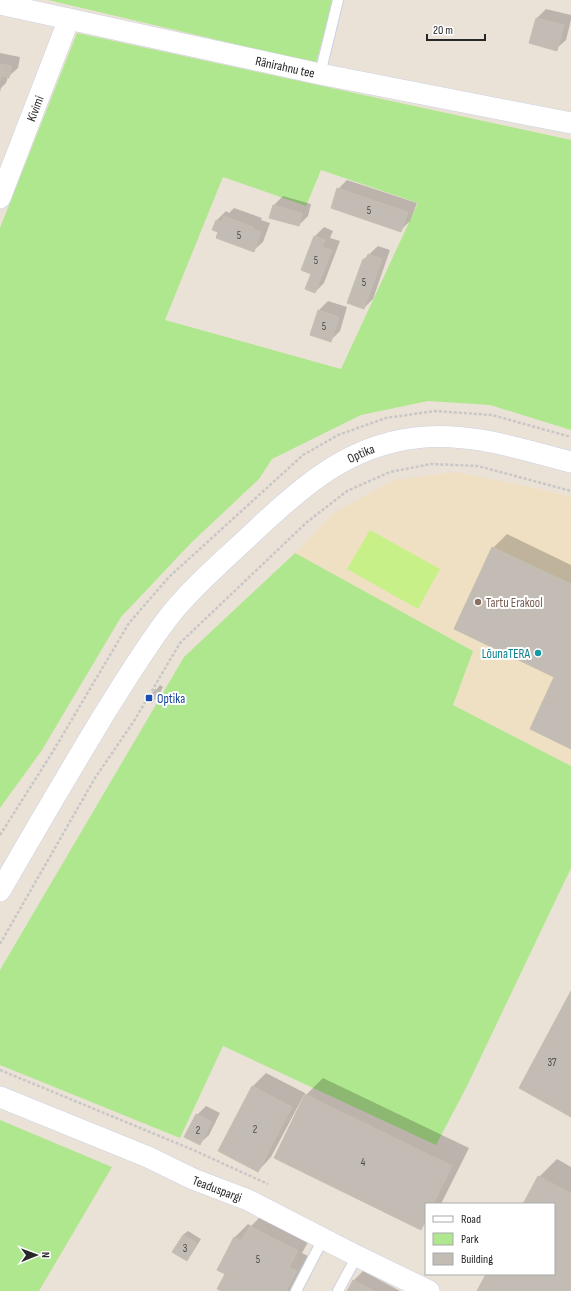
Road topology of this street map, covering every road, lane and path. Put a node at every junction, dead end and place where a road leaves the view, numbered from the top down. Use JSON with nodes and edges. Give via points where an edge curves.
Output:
{"nodes":[{"id":1,"x":338,"y":0,"type":"edge"},
{"id":2,"x":0,"y":4,"type":"edge"},
{"id":3,"x":69,"y":19,"type":"junction"},
{"id":4,"x":320,"y":74,"type":"junction"},
{"id":5,"x":571,"y":123,"type":"edge"},
{"id":6,"x":0,"y":198,"type":"edge"},
{"id":7,"x":571,"y":462,"type":"edge"},
{"id":8,"x":571,"y":491,"type":"edge"},
{"id":9,"x":0,"y":891,"type":"edge"},
{"id":10,"x":0,"y":944,"type":"edge"},
{"id":11,"x":0,"y":1070,"type":"edge"},
{"id":12,"x":0,"y":1097,"type":"edge"},
{"id":13,"x":268,"y":1184,"type":"dead end"},
{"id":14,"x":323,"y":1239,"type":"junction"},
{"id":15,"x":357,"y":1256,"type":"junction"},
{"id":16,"x":296,"y":1291,"type":"edge"},
{"id":17,"x":338,"y":1291,"type":"edge"},
{"id":18,"x":429,"y":1291,"type":"edge"}],
"edges":[{"from":1,"to":4,"type":"lane"},
{"from":2,"to":3,"type":"street","name":"Ränirahnu tee"},
{"from":3,"to":4,"type":"street","name":"Ränirahnu tee"},
{"from":3,"to":6,"type":"street","name":"Kivimi"},
{"from":4,"to":5,"type":"street","name":"Ränirahnu tee"},
{"from":7,"to":9,"type":"street","name":"Optika","via":[[494,442],[440,436],[390,442],[338,463],[315,478],[188,594],[160,628],[73,765]]},
{"from":8,"to":10,"type":"path","via":[[478,466],[431,464],[390,472],[347,491],[307,522],[180,643],[134,721],[95,778]]},
{"from":11,"to":13,"type":"path","via":[[191,1149]]},
{"from":12,"to":14,"type":"street","name":"Teaduspargi","via":[[248,1200]]},
{"from":14,"to":15,"type":"street","name":"Teaduspargi"},
{"from":14,"to":16,"type":"lane"},
{"from":15,"to":17,"type":"lane"},
{"from":15,"to":18,"type":"street","name":"Teaduspargi"}]}
